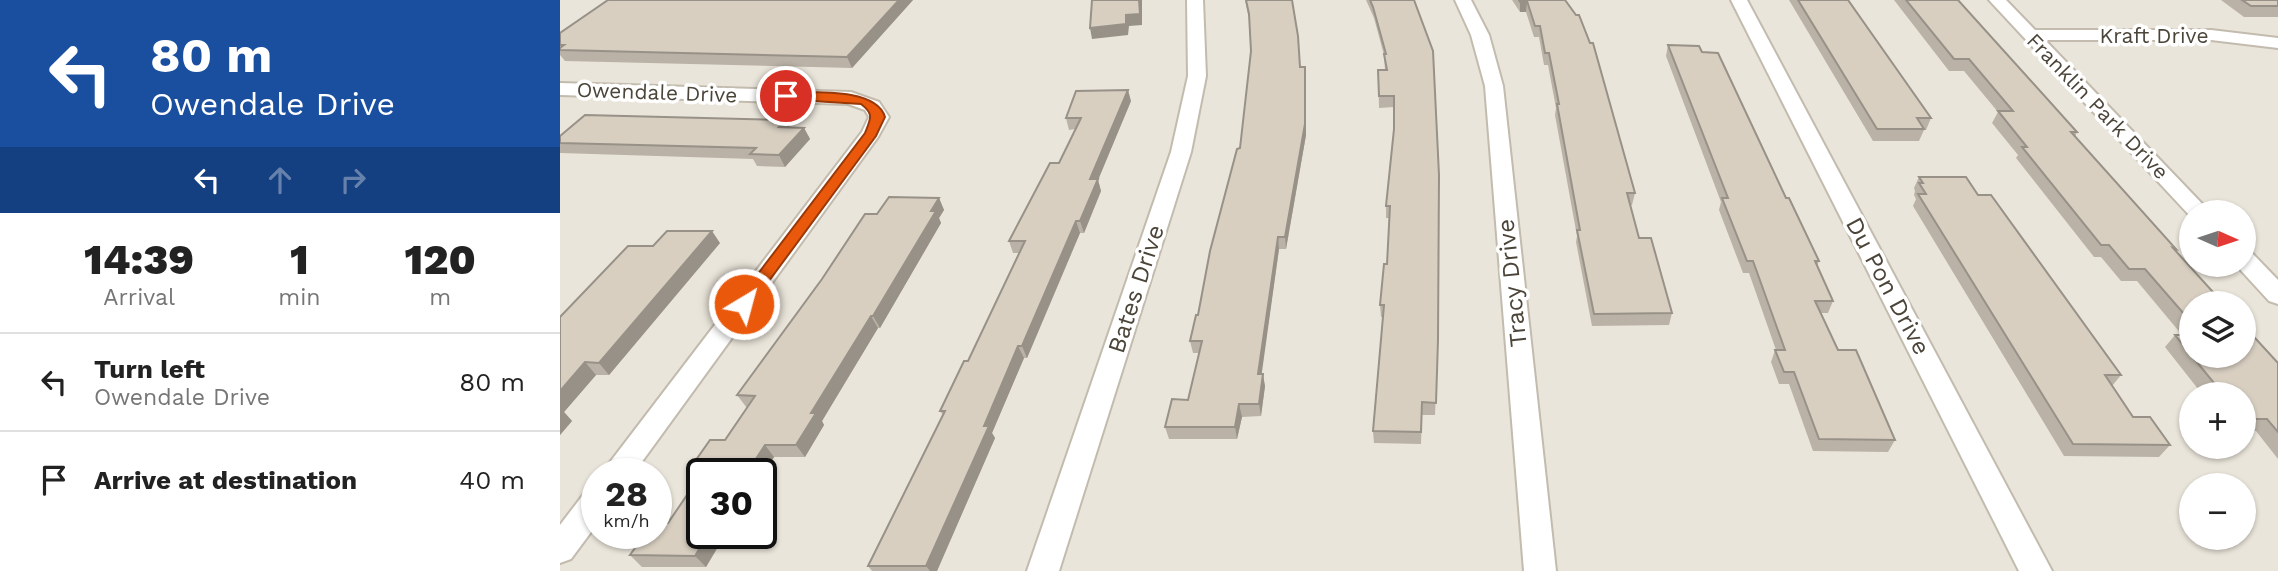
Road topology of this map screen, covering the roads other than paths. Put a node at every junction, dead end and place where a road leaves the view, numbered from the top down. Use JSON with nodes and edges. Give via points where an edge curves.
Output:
{"nodes":[{"id":1,"x":1195,"y":0,"type":"edge"},
{"id":2,"x":1463,"y":0,"type":"edge"},
{"id":3,"x":1739,"y":0,"type":"edge"},
{"id":4,"x":1997,"y":0,"type":"edge"},
{"id":5,"x":2031,"y":35,"type":"junction"},
{"id":6,"x":2278,"y":43,"type":"edge"},
{"id":7,"x":560,"y":89,"type":"edge"},
{"id":8,"x":583,"y":89,"type":"junction"},
{"id":9,"x":560,"y":108,"type":"edge"},
{"id":10,"x":2188,"y":200,"type":"edge"},
{"id":11,"x":2256,"y":272,"type":"edge"},
{"id":12,"x":2278,"y":295,"type":"edge"},
{"id":13,"x":628,"y":458,"type":"edge"},
{"id":14,"x":581,"y":521,"type":"edge"},
{"id":15,"x":560,"y":549,"type":"edge"},
{"id":16,"x":1043,"y":571,"type":"edge"},
{"id":17,"x":1540,"y":571,"type":"edge"},
{"id":18,"x":2036,"y":571,"type":"edge"}],
"edges":[{"from":1,"to":16,"type":"street","name":"Bates Drive","via":[[1197,76],[1181,152]]},
{"from":2,"to":17,"type":"street","name":"Tracy Drive","via":[[1480,34],[1494,86]]},
{"from":3,"to":18,"type":"street","name":"Du Pon Drive"},
{"from":4,"to":5,"type":"street","name":"Franklin Park Drive"},
{"from":5,"to":6,"type":"street","name":"Kraft Drive","via":[[2211,35]]},
{"from":5,"to":10,"type":"street","name":"Franklin Park Drive"},
{"from":7,"to":8,"type":"street","name":"Owendale Drive"},
{"from":8,"to":9,"type":"street"},
{"from":8,"to":13,"type":"street","name":"Owendale Drive","via":[[851,98],[877,110],[879,117]]},
{"from":11,"to":12,"type":"street"},
{"from":14,"to":15,"type":"street"}]}
